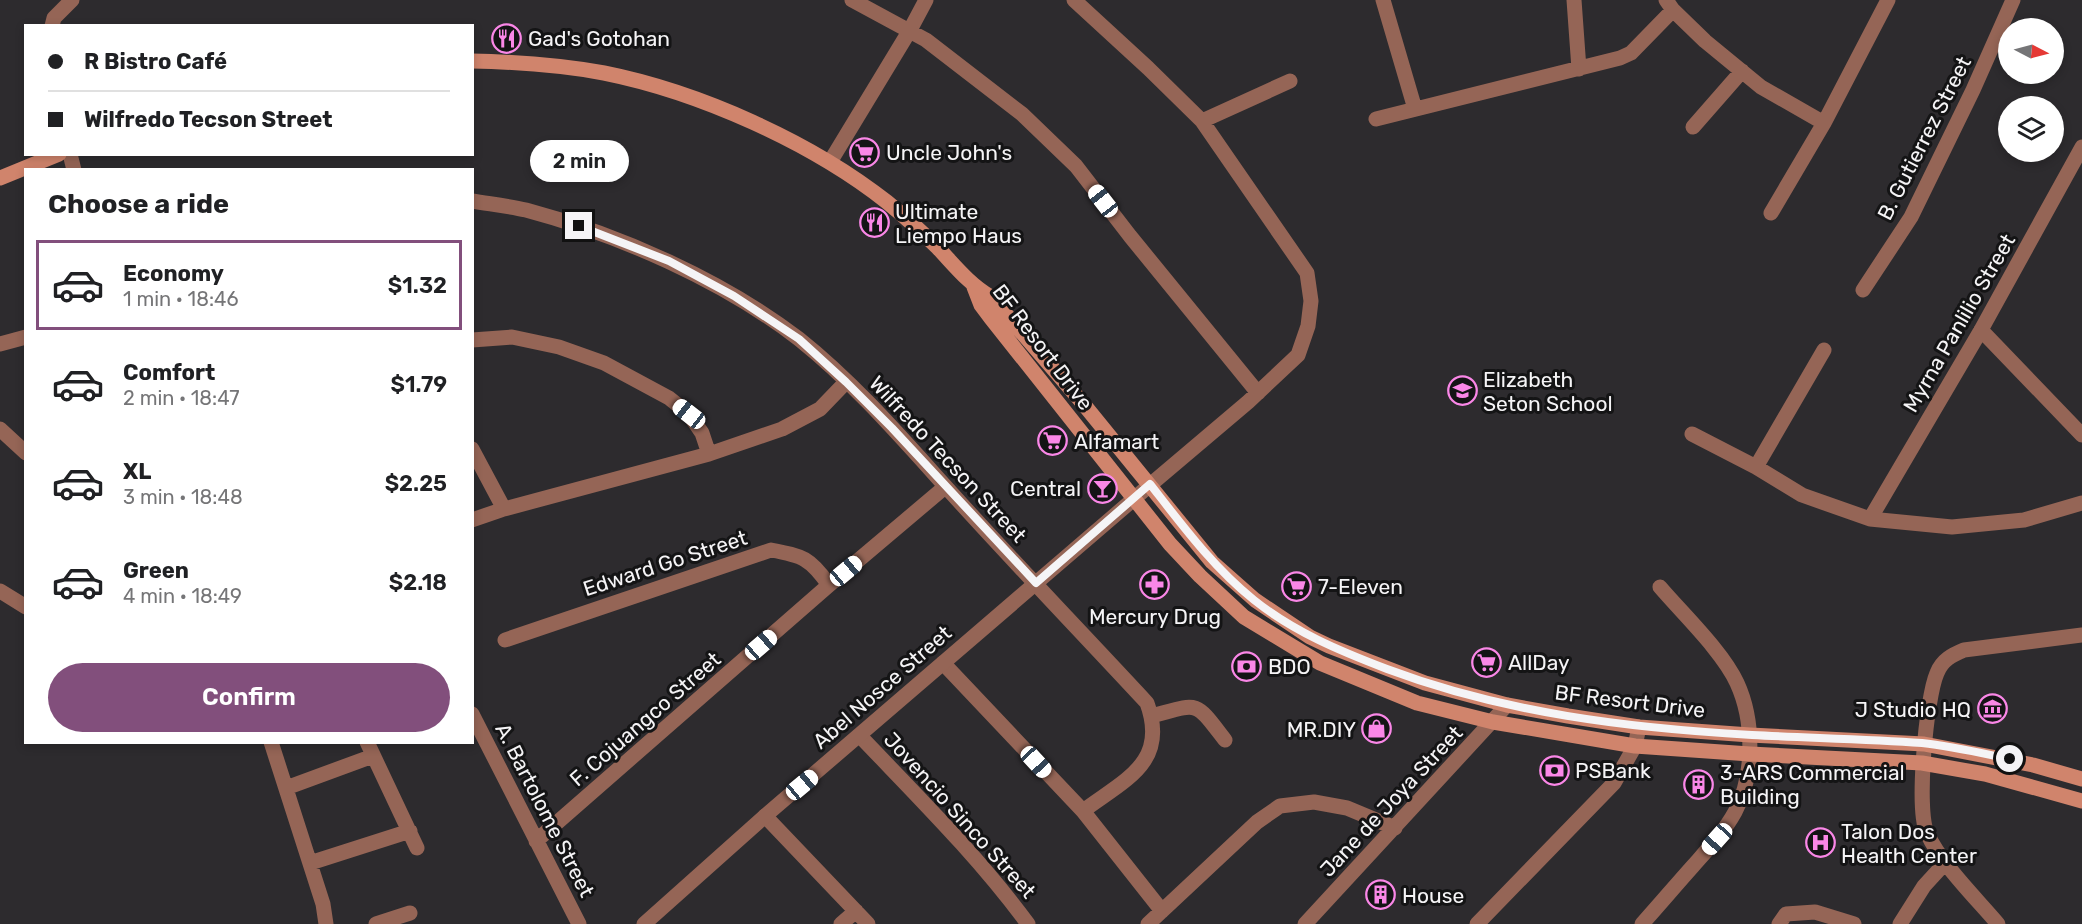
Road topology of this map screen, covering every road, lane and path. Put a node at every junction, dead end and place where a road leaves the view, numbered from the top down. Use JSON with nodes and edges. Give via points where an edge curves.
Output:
{"nodes":[{"id":1,"x":72,"y":0,"type":"edge"},
{"id":2,"x":852,"y":0,"type":"edge"},
{"id":3,"x":926,"y":0,"type":"edge"},
{"id":4,"x":1074,"y":0,"type":"edge"},
{"id":5,"x":1383,"y":0,"type":"edge"},
{"id":6,"x":1574,"y":0,"type":"edge"},
{"id":7,"x":1887,"y":0,"type":"edge"},
{"id":8,"x":2013,"y":0,"type":"edge"},
{"id":9,"x":1670,"y":5,"type":"edge"},
{"id":10,"x":52,"y":24,"type":"edge"},
{"id":11,"x":910,"y":30,"type":"junction"},
{"id":12,"x":474,"y":61,"type":"edge"},
{"id":13,"x":1579,"y":69,"type":"junction"},
{"id":14,"x":1742,"y":71,"type":"junction"},
{"id":15,"x":1290,"y":81,"type":"dead end"},
{"id":16,"x":1415,"y":109,"type":"junction"},
{"id":17,"x":1376,"y":119,"type":"dead end"},
{"id":18,"x":1202,"y":121,"type":"junction"},
{"id":19,"x":1824,"y":123,"type":"junction"},
{"id":20,"x":1693,"y":127,"type":"dead end"},
{"id":21,"x":2082,"y":147,"type":"edge"},
{"id":22,"x":55,"y":156,"type":"edge"},
{"id":23,"x":830,"y":162,"type":"junction"},
{"id":24,"x":24,"y":168,"type":"edge"},
{"id":25,"x":25,"y":168,"type":"edge"},
{"id":26,"x":0,"y":178,"type":"edge"},
{"id":27,"x":474,"y":201,"type":"edge"},
{"id":28,"x":1771,"y":213,"type":"dead end"},
{"id":29,"x":974,"y":287,"type":"junction"},
{"id":30,"x":1863,"y":290,"type":"dead end"},
{"id":31,"x":1981,"y":330,"type":"junction"},
{"id":32,"x":24,"y":338,"type":"edge"},
{"id":33,"x":474,"y":340,"type":"edge"},
{"id":34,"x":0,"y":344,"type":"edge"},
{"id":35,"x":1824,"y":351,"type":"dead end"},
{"id":36,"x":846,"y":382,"type":"junction"},
{"id":37,"x":1258,"y":393,"type":"junction"},
{"id":38,"x":0,"y":429,"type":"edge"},
{"id":39,"x":1692,"y":434,"type":"dead end"},
{"id":40,"x":2082,"y":435,"type":"edge"},
{"id":41,"x":24,"y":451,"type":"edge"},
{"id":42,"x":474,"y":453,"type":"edge"},
{"id":43,"x":709,"y":454,"type":"junction"},
{"id":44,"x":1756,"y":467,"type":"junction"},
{"id":45,"x":1150,"y":484,"type":"junction"},
{"id":46,"x":945,"y":486,"type":"junction"},
{"id":47,"x":1134,"y":500,"type":"junction"},
{"id":48,"x":2082,"y":503,"type":"edge"},
{"id":49,"x":504,"y":509,"type":"junction"},
{"id":50,"x":474,"y":519,"type":"edge"},
{"id":51,"x":1870,"y":519,"type":"junction"},
{"id":52,"x":1036,"y":583,"type":"junction"},
{"id":53,"x":829,"y":585,"type":"junction"},
{"id":54,"x":1660,"y":587,"type":"dead end"},
{"id":55,"x":0,"y":591,"type":"edge"},
{"id":56,"x":24,"y":606,"type":"edge"},
{"id":57,"x":2082,"y":635,"type":"edge"},
{"id":58,"x":505,"y":640,"type":"dead end"},
{"id":59,"x":943,"y":663,"type":"junction"},
{"id":60,"x":1507,"y":705,"type":"junction"},
{"id":61,"x":1152,"y":716,"type":"junction"},
{"id":62,"x":474,"y":718,"type":"edge"},
{"id":63,"x":1493,"y":722,"type":"junction"},
{"id":64,"x":1639,"y":727,"type":"junction"},
{"id":65,"x":1750,"y":735,"type":"junction"},
{"id":66,"x":860,"y":736,"type":"junction"},
{"id":67,"x":1225,"y":740,"type":"dead end"},
{"id":68,"x":272,"y":744,"type":"edge"},
{"id":69,"x":1924,"y":744,"type":"junction"},
{"id":70,"x":1635,"y":746,"type":"junction"},
{"id":71,"x":370,"y":749,"type":"edge"},
{"id":72,"x":1749,"y":754,"type":"junction"},
{"id":73,"x":1922,"y":764,"type":"junction"},
{"id":74,"x":2082,"y":779,"type":"edge"},
{"id":75,"x":286,"y":788,"type":"junction"},
{"id":76,"x":2082,"y":801,"type":"edge"},
{"id":77,"x":1083,"y":812,"type":"junction"},
{"id":78,"x":765,"y":816,"type":"junction"},
{"id":79,"x":1395,"y":828,"type":"junction"},
{"id":80,"x":410,"y":831,"type":"junction"},
{"id":81,"x":536,"y":842,"type":"junction"},
{"id":82,"x":417,"y":848,"type":"dead end"},
{"id":83,"x":1946,"y":862,"type":"junction"},
{"id":84,"x":310,"y":863,"type":"junction"},
{"id":85,"x":856,"y":911,"type":"junction"},
{"id":86,"x":1162,"y":911,"type":"junction"},
{"id":87,"x":410,"y":913,"type":"dead end"},
{"id":88,"x":326,"y":924,"type":"edge"},
{"id":89,"x":376,"y":924,"type":"edge"},
{"id":90,"x":579,"y":924,"type":"edge"},
{"id":91,"x":644,"y":924,"type":"edge"},
{"id":92,"x":841,"y":924,"type":"edge"},
{"id":93,"x":868,"y":924,"type":"edge"},
{"id":94,"x":1028,"y":924,"type":"edge"},
{"id":95,"x":1148,"y":924,"type":"edge"},
{"id":96,"x":1305,"y":924,"type":"edge"},
{"id":97,"x":1477,"y":924,"type":"edge"},
{"id":98,"x":1642,"y":924,"type":"edge"},
{"id":99,"x":1779,"y":924,"type":"edge"},
{"id":100,"x":1854,"y":924,"type":"edge"},
{"id":101,"x":1900,"y":924,"type":"edge"},
{"id":102,"x":1998,"y":924,"type":"edge"}],
"edges":[{"from":1,"to":10,"type":"street"},
{"from":2,"to":11,"type":"street"},
{"from":3,"to":11,"type":"street"},
{"from":4,"to":18,"type":"street","name":"Abel Nosce Street"},
{"from":5,"to":16,"type":"street"},
{"from":6,"to":13,"type":"street"},
{"from":7,"to":19,"type":"street"},
{"from":8,"to":30,"type":"street","name":"B. Gutierrez Street","via":[[1911,217]]},
{"from":9,"to":13,"type":"street","via":[[1631,53]]},
{"from":9,"to":14,"type":"street"},
{"from":11,"to":23,"type":"street"},
{"from":11,"to":37,"type":"street","via":[[1022,114],[1076,166]]},
{"from":12,"to":23,"type":"main road","name":"BF Resort Drive","via":[[521,62],[604,73],[673,91],[750,121]]},
{"from":13,"to":16,"type":"street"},
{"from":14,"to":19,"type":"street","via":[[1761,87]]},
{"from":14,"to":20,"type":"street"},
{"from":15,"to":18,"type":"street"},
{"from":16,"to":17,"type":"street"},
{"from":18,"to":37,"type":"street","name":"Abel Nosce Street","via":[[1307,273],[1311,301],[1298,355]]},
{"from":19,"to":28,"type":"street"},
{"from":21,"to":31,"type":"street","name":"Myrna Panlilio Street"},
{"from":22,"to":25,"type":"main road"},
{"from":23,"to":29,"type":"main road","name":"BF Resort Drive","via":[[886,202],[936,246]]},
{"from":24,"to":26,"type":"main road"},
{"from":27,"to":36,"type":"street","name":"Wilfredo Tecson Street","via":[[525,210],[579,226],[669,261],[734,296],[799,339]]},
{"from":29,"to":45,"type":"main road","name":"BF Resort Drive","via":[[1003,310]]},
{"from":29,"to":47,"type":"main road","name":"BF Resort Drive","via":[[990,317]]},
{"from":31,"to":40,"type":"street"},
{"from":31,"to":51,"type":"street","name":"Myrna Panlilio Street"},
{"from":32,"to":34,"type":"street"},
{"from":33,"to":43,"type":"street","via":[[512,338],[559,347],[604,363],[669,398],[689,414],[702,433]]},
{"from":35,"to":44,"type":"street"},
{"from":36,"to":43,"type":"street","via":[[820,409],[782,429]]},
{"from":36,"to":46,"type":"street","name":"Wilfredo Tecson Street"},
{"from":37,"to":45,"type":"street","name":"Abel Nosce Street"},
{"from":38,"to":41,"type":"street"},
{"from":39,"to":44,"type":"street"},
{"from":42,"to":49,"type":"street"},
{"from":43,"to":49,"type":"street"},
{"from":44,"to":51,"type":"street","via":[[1802,495]]},
{"from":45,"to":47,"type":"street","name":"Abel Nosce Street"},
{"from":45,"to":60,"type":"main road","name":"BF Resort Drive","via":[[1212,562],[1255,600],[1310,637],[1425,683]]},
{"from":46,"to":52,"type":"street","name":"Wilfredo Tecson Street"},
{"from":46,"to":53,"type":"street","name":"F. Cojuangco Street"},
{"from":47,"to":52,"type":"street","name":"Abel Nosce Street"},
{"from":47,"to":63,"type":"main road","name":"BF Resort Drive","via":[[1177,552],[1244,617],[1320,663],[1381,689],[1417,703]]},
{"from":48,"to":51,"type":"street","via":[[2024,520],[1952,527]]},
{"from":49,"to":50,"type":"street"},
{"from":52,"to":59,"type":"street","name":"Abel Nosce Street"},
{"from":52,"to":61,"type":"street","name":"Wilfredo Tecson Street","via":[[1147,703]]},
{"from":53,"to":58,"type":"street","name":"Edward Go Street","via":[[816,566],[798,555],[771,550]]},
{"from":53,"to":81,"type":"street","name":"F. Cojuangco Street"},
{"from":54,"to":65,"type":"street","via":[[1737,682]]},
{"from":55,"to":56,"type":"street"},
{"from":57,"to":69,"type":"street","via":[[1964,650],[1953,655],[1936,673]]},
{"from":59,"to":66,"type":"street","name":"Abel Nosce Street"},
{"from":59,"to":77,"type":"street"},
{"from":60,"to":63,"type":"street","name":"Jane de Joya Street"},
{"from":60,"to":64,"type":"main road","name":"BF Resort Drive"},
{"from":61,"to":67,"type":"street","via":[[1188,706],[1201,710]]},
{"from":61,"to":77,"type":"street","via":[[1154,742],[1141,768]]},
{"from":62,"to":81,"type":"street","name":"A. Bartolome Street"},
{"from":63,"to":70,"type":"main road","name":"BF Resort Drive"},
{"from":63,"to":79,"type":"street","name":"Jane de Joya Street"},
{"from":64,"to":65,"type":"main road","name":"BF Resort Drive"},
{"from":64,"to":70,"type":"street"},
{"from":65,"to":69,"type":"main road","name":"BF Resort Drive"},
{"from":65,"to":72,"type":"street"},
{"from":66,"to":78,"type":"street","name":"Abel Nosce Street"},
{"from":66,"to":94,"type":"street","name":"Jovencio Sinco Street","via":[[970,852]]},
{"from":68,"to":75,"type":"street"},
{"from":69,"to":73,"type":"street"},
{"from":69,"to":74,"type":"main road","name":"BF Resort Drive","via":[[2010,759]]},
{"from":70,"to":72,"type":"main road","name":"BF Resort Drive"},
{"from":70,"to":97,"type":"street","via":[[1614,783]]},
{"from":71,"to":75,"type":"street"},
{"from":71,"to":80,"type":"street"},
{"from":72,"to":73,"type":"main road","name":"BF Resort Drive"},
{"from":72,"to":98,"type":"street","via":[[1736,811],[1717,839]]},
{"from":73,"to":76,"type":"main road","name":"BF Resort Drive","via":[[1985,774]]},
{"from":73,"to":83,"type":"street","via":[[1926,832]]},
{"from":75,"to":84,"type":"street"},
{"from":77,"to":86,"type":"street"},
{"from":78,"to":85,"type":"street"},
{"from":78,"to":91,"type":"street","name":"Abel Nosce Street"},
{"from":79,"to":86,"type":"street","via":[[1347,808],[1314,802],[1280,806],[1257,822]]},
{"from":79,"to":96,"type":"street","name":"Jane de Joya Street"},
{"from":80,"to":82,"type":"street"},
{"from":80,"to":84,"type":"street"},
{"from":81,"to":90,"type":"street","name":"A. Bartolome Street"},
{"from":83,"to":101,"type":"street","via":[[1924,886]]},
{"from":83,"to":102,"type":"street"},
{"from":84,"to":88,"type":"street"},
{"from":85,"to":92,"type":"street"},
{"from":85,"to":93,"type":"street"},
{"from":86,"to":95,"type":"street"},
{"from":87,"to":89,"type":"street"},
{"from":99,"to":100,"type":"street","via":[[1786,914],[1815,912]]}]}
